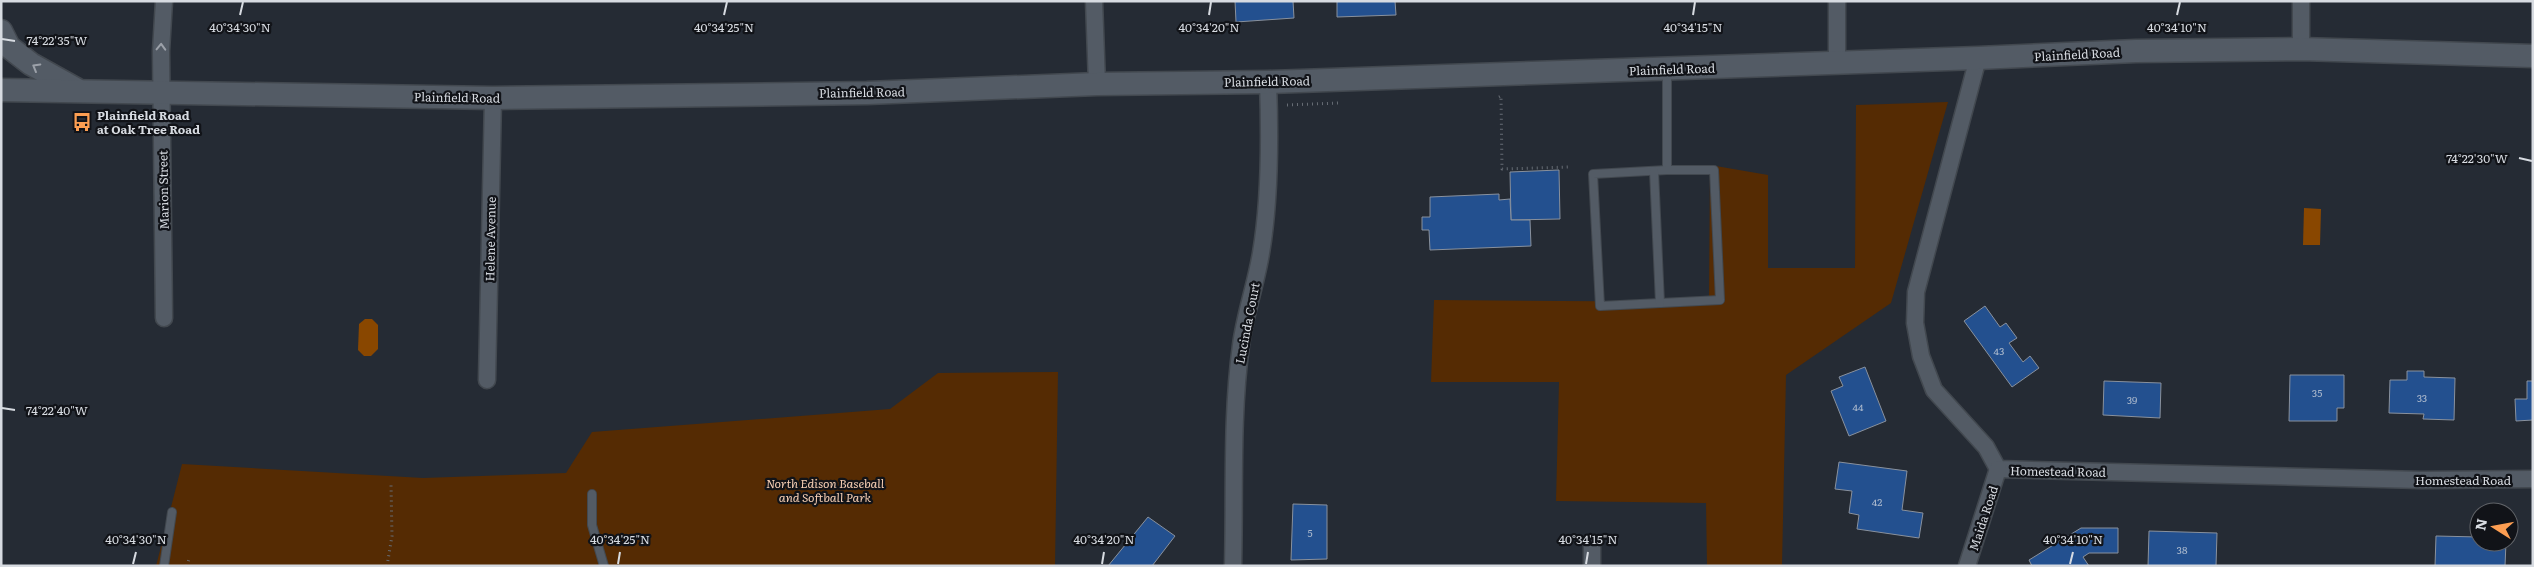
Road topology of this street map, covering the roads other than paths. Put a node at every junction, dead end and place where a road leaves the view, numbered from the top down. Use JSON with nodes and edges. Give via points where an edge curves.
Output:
{"nodes":[{"id":1,"x":164,"y":1,"type":"edge"},
{"id":2,"x":1094,"y":1,"type":"edge"},
{"id":3,"x":1836,"y":1,"type":"edge"},
{"id":4,"x":2301,"y":1,"type":"edge"},
{"id":5,"x":1,"y":31,"type":"edge"},
{"id":6,"x":2301,"y":49,"type":"junction"},
{"id":7,"x":2533,"y":56,"type":"edge"},
{"id":8,"x":1978,"y":58,"type":"junction"},
{"id":9,"x":1837,"y":63,"type":"junction"},
{"id":10,"x":1667,"y":69,"type":"junction"},
{"id":11,"x":1268,"y":82,"type":"junction"},
{"id":12,"x":1097,"y":84,"type":"junction"},
{"id":13,"x":1,"y":90,"type":"edge"},
{"id":14,"x":79,"y":90,"type":"junction"},
{"id":15,"x":162,"y":92,"type":"junction"},
{"id":16,"x":494,"y":98,"type":"junction"},
{"id":17,"x":1667,"y":170,"type":"junction"},
{"id":18,"x":1654,"y":171,"type":"junction"},
{"id":19,"x":1660,"y":303,"type":"junction"},
{"id":20,"x":164,"y":318,"type":"dead end"},
{"id":21,"x":487,"y":380,"type":"dead end"},
{"id":22,"x":1998,"y":469,"type":"junction"},
{"id":23,"x":2533,"y":479,"type":"edge"},
{"id":24,"x":592,"y":494,"type":"dead end"},
{"id":25,"x":172,"y":512,"type":"dead end"},
{"id":26,"x":1592,"y":544,"type":"dead end"},
{"id":27,"x":164,"y":566,"type":"edge"},
{"id":28,"x":604,"y":566,"type":"edge"},
{"id":29,"x":1233,"y":566,"type":"edge"},
{"id":30,"x":1592,"y":566,"type":"edge"},
{"id":31,"x":1967,"y":566,"type":"edge"}],
"edges":[{"from":15,"to":1,"type":"street","name":"Marion Street","one_way":true},
{"from":2,"to":12,"type":"street"},
{"from":3,"to":9,"type":"street"},
{"from":4,"to":6,"type":"street"},
{"from":14,"to":5,"type":"street","one_way":true,"via":[[31,64],[9,47]]},
{"from":6,"to":7,"type":"street","name":"Plainfield Road"},
{"from":6,"to":8,"type":"street","name":"Plainfield Road","via":[[2136,51]]},
{"from":8,"to":9,"type":"street","name":"Plainfield Road"},
{"from":8,"to":22,"type":"street","name":"Homestead Road","via":[[1916,292],[1914,323],[1921,356],[1934,390],[1986,447]]},
{"from":9,"to":10,"type":"street","name":"Plainfield Road"},
{"from":10,"to":11,"type":"street","name":"Plainfield Road"},
{"from":10,"to":17,"type":"lane"},
{"from":11,"to":12,"type":"street","name":"Plainfield Road"},
{"from":11,"to":29,"type":"street","name":"Lucinda Court","via":[[1265,225],[1248,302],[1237,386]]},
{"from":12,"to":16,"type":"street","name":"Plainfield Road","via":[[867,93]]},
{"from":13,"to":14,"type":"street","name":"Plainfield Road"},
{"from":14,"to":15,"type":"street","name":"Plainfield Road"},
{"from":15,"to":16,"type":"street","name":"Plainfield Road"},
{"from":15,"to":20,"type":"street","name":"Marion Street"},
{"from":16,"to":21,"type":"street","name":"Helene Avenue"},
{"from":17,"to":18,"type":"lane"},
{"from":17,"to":19,"type":"lane","via":[[1714,170],[1720,300]]},
{"from":18,"to":19,"type":"lane"},
{"from":18,"to":19,"type":"lane","via":[[1593,174],[1600,306]]},
{"from":22,"to":23,"type":"street","name":"Homestead Road","via":[[2431,480]]},
{"from":22,"to":31,"type":"street","name":"Maida Road"},
{"from":24,"to":28,"type":"lane","via":[[592,526]]},
{"from":25,"to":27,"type":"lane"},
{"from":26,"to":30,"type":"street"}]}
